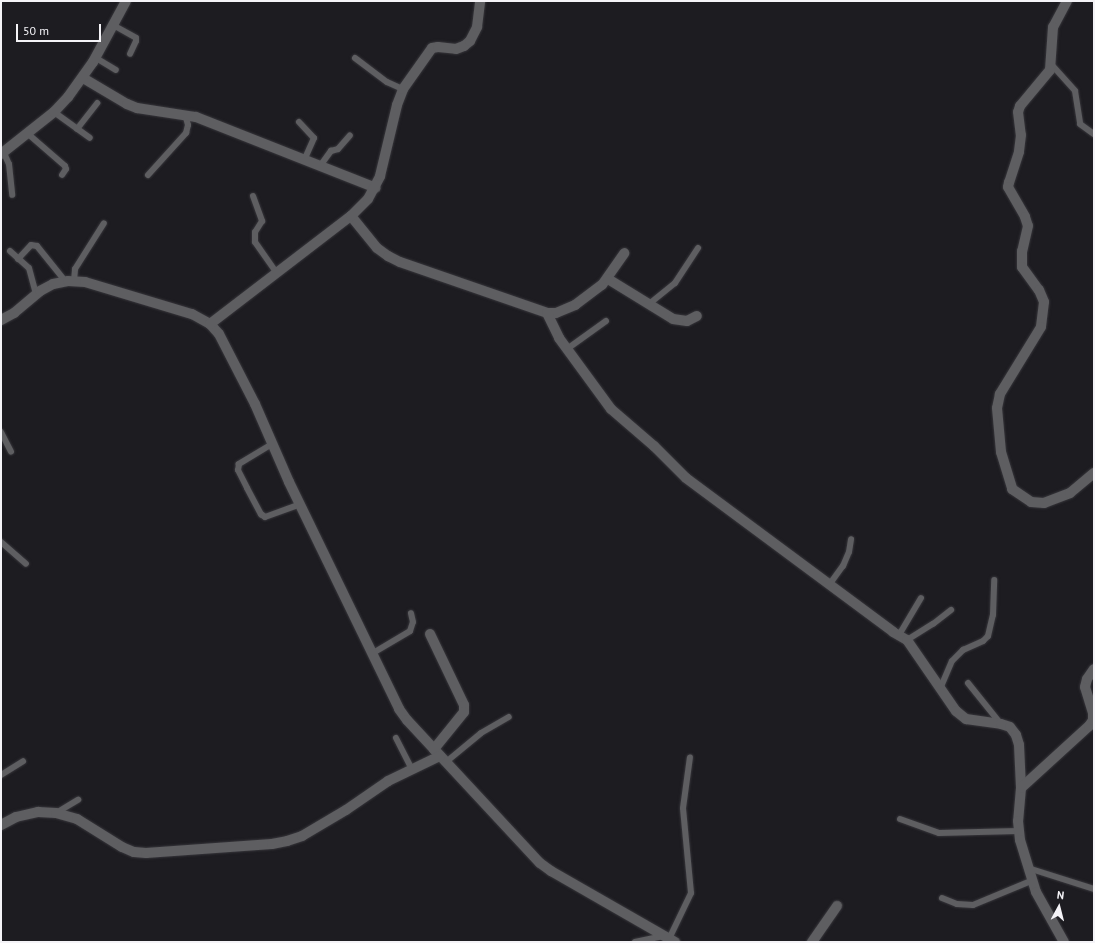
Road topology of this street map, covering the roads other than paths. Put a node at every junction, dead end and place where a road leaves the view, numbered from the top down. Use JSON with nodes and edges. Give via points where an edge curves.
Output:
{"nodes":[{"id":1,"x":126,"y":1,"type":"edge"},
{"id":2,"x":480,"y":1,"type":"edge"},
{"id":3,"x":1067,"y":1,"type":"edge"},
{"id":4,"x":114,"y":25,"type":"junction"},
{"id":5,"x":130,"y":54,"type":"dead end"},
{"id":6,"x":96,"y":58,"type":"junction"},
{"id":7,"x":354,"y":58,"type":"dead end"},
{"id":8,"x":1051,"y":64,"type":"junction"},
{"id":9,"x":116,"y":70,"type":"dead end"},
{"id":10,"x":83,"y":78,"type":"junction"},
{"id":11,"x":403,"y":89,"type":"junction"},
{"id":12,"x":97,"y":103,"type":"dead end"},
{"id":13,"x":54,"y":112,"type":"junction"},
{"id":14,"x":185,"y":114,"type":"junction"},
{"id":15,"x":299,"y":122,"type":"dead end"},
{"id":16,"x":77,"y":129,"type":"junction"},
{"id":17,"x":27,"y":133,"type":"junction"},
{"id":18,"x":1094,"y":134,"type":"edge"},
{"id":19,"x":350,"y":135,"type":"dead end"},
{"id":20,"x":90,"y":138,"type":"dead end"},
{"id":21,"x":2,"y":153,"type":"edge"},
{"id":22,"x":304,"y":160,"type":"junction"},
{"id":23,"x":320,"y":166,"type":"junction"},
{"id":24,"x":62,"y":175,"type":"dead end"},
{"id":25,"x":148,"y":175,"type":"dead end"},
{"id":26,"x":376,"y":188,"type":"junction"},
{"id":27,"x":12,"y":195,"type":"dead end"},
{"id":28,"x":253,"y":196,"type":"dead end"},
{"id":29,"x":351,"y":216,"type":"junction"},
{"id":30,"x":104,"y":222,"type":"dead end"},
{"id":31,"x":698,"y":248,"type":"dead end"},
{"id":32,"x":10,"y":251,"type":"dead end"},
{"id":33,"x":624,"y":253,"type":"dead end"},
{"id":34,"x":18,"y":259,"type":"junction"},
{"id":35,"x":277,"y":273,"type":"junction"},
{"id":36,"x":608,"y":279,"type":"junction"},
{"id":37,"x":70,"y":281,"type":"junction"},
{"id":38,"x":36,"y":295,"type":"junction"},
{"id":39,"x":649,"y":304,"type":"junction"},
{"id":40,"x":547,"y":313,"type":"junction"},
{"id":41,"x":697,"y":316,"type":"dead end"},
{"id":42,"x":1,"y":320,"type":"edge"},
{"id":43,"x":606,"y":321,"type":"dead end"},
{"id":44,"x":210,"y":324,"type":"junction"},
{"id":45,"x":567,"y":349,"type":"junction"},
{"id":46,"x":1,"y":432,"type":"edge"},
{"id":47,"x":272,"y":444,"type":"junction"},
{"id":48,"x":11,"y":452,"type":"dead end"},
{"id":49,"x":1094,"y":473,"type":"edge"},
{"id":50,"x":300,"y":504,"type":"junction"},
{"id":51,"x":851,"y":539,"type":"dead end"},
{"id":52,"x":1,"y":542,"type":"edge"},
{"id":53,"x":26,"y":564,"type":"dead end"},
{"id":54,"x":994,"y":580,"type":"dead end"},
{"id":55,"x":829,"y":585,"type":"junction"},
{"id":56,"x":921,"y":598,"type":"dead end"},
{"id":57,"x":950,"y":610,"type":"dead end"},
{"id":58,"x":411,"y":613,"type":"dead end"},
{"id":59,"x":430,"y":634,"type":"dead end"},
{"id":60,"x":903,"y":637,"type":"junction"},
{"id":61,"x":373,"y":653,"type":"junction"},
{"id":62,"x":1094,"y":669,"type":"edge"},
{"id":63,"x":968,"y":683,"type":"dead end"},
{"id":64,"x":940,"y":689,"type":"junction"},
{"id":65,"x":508,"y":717,"type":"dead end"},
{"id":66,"x":1001,"y":724,"type":"junction"},
{"id":67,"x":396,"y":738,"type":"dead end"},
{"id":68,"x":440,"y":756,"type":"junction"},
{"id":69,"x":690,"y":756,"type":"dead end"},
{"id":70,"x":23,"y":761,"type":"dead end"},
{"id":71,"x":412,"y":770,"type":"junction"},
{"id":72,"x":1,"y":775,"type":"edge"},
{"id":73,"x":1021,"y":788,"type":"junction"},
{"id":74,"x":78,"y":800,"type":"dead end"},
{"id":75,"x":56,"y":813,"type":"junction"},
{"id":76,"x":900,"y":819,"type":"dead end"},
{"id":77,"x":1,"y":825,"type":"edge"},
{"id":78,"x":1018,"y":831,"type":"junction"},
{"id":79,"x":1028,"y":868,"type":"junction"},
{"id":80,"x":1031,"y":881,"type":"junction"},
{"id":81,"x":1094,"y":889,"type":"edge"},
{"id":82,"x":942,"y":898,"type":"dead end"},
{"id":83,"x":837,"y":906,"type":"dead end"},
{"id":84,"x":669,"y":939,"type":"edge"},
{"id":85,"x":635,"y":942,"type":"edge"},
{"id":86,"x":812,"y":942,"type":"edge"},
{"id":87,"x":1064,"y":942,"type":"edge"}],
"edges":[{"from":1,"to":4,"type":"street"},
{"from":2,"to":11,"type":"street","via":[[477,28],[470,41],[456,49],[432,48]]},
{"from":3,"to":8,"type":"street","via":[[1053,27]]},
{"from":4,"to":5,"type":"lane","via":[[136,38]]},
{"from":4,"to":6,"type":"street"},
{"from":6,"to":9,"type":"lane"},
{"from":6,"to":10,"type":"street"},
{"from":7,"to":11,"type":"lane","via":[[387,82]]},
{"from":8,"to":18,"type":"lane","via":[[1075,91],[1080,124]]},
{"from":8,"to":49,"type":"street","via":[[1050,70],[1020,106],[1019,152],[1008,187],[1028,226],[1022,252],[1022,267],[1040,290],[1044,314],[1041,327],[1000,394],[997,408],[998,428],[1012,489],[1031,502],[1044,503],[1070,494]]},
{"from":10,"to":13,"type":"street"},
{"from":10,"to":14,"type":"street","via":[[137,108]]},
{"from":11,"to":26,"type":"street"},
{"from":12,"to":16,"type":"lane"},
{"from":13,"to":16,"type":"lane"},
{"from":13,"to":17,"type":"street"},
{"from":14,"to":22,"type":"street"},
{"from":14,"to":25,"type":"lane","via":[[188,125],[186,133]]},
{"from":15,"to":22,"type":"lane","via":[[314,138]]},
{"from":16,"to":20,"type":"lane"},
{"from":17,"to":21,"type":"street"},
{"from":17,"to":24,"type":"lane","via":[[65,166]]},
{"from":19,"to":23,"type":"lane","via":[[338,149],[331,151]]},
{"from":21,"to":27,"type":"lane","via":[[9,164]]},
{"from":22,"to":23,"type":"street"},
{"from":23,"to":26,"type":"street"},
{"from":26,"to":29,"type":"street"},
{"from":28,"to":35,"type":"lane","via":[[262,221],[255,232],[255,242]]},
{"from":29,"to":35,"type":"street"},
{"from":29,"to":40,"type":"street","via":[[376,248],[388,256]]},
{"from":30,"to":37,"type":"lane","via":[[74,269]]},
{"from":31,"to":39,"type":"lane","via":[[675,283]]},
{"from":32,"to":34,"type":"lane"},
{"from":33,"to":36,"type":"street"},
{"from":34,"to":37,"type":"lane","via":[[31,245],[37,246]]},
{"from":34,"to":38,"type":"lane","via":[[29,268]]},
{"from":35,"to":44,"type":"street"},
{"from":36,"to":39,"type":"street"},
{"from":36,"to":40,"type":"street","via":[[575,305],[556,313]]},
{"from":37,"to":38,"type":"street","via":[[53,284]]},
{"from":37,"to":44,"type":"street","via":[[86,282],[192,314]]},
{"from":38,"to":42,"type":"street"},
{"from":39,"to":41,"type":"street","via":[[680,321]]},
{"from":40,"to":45,"type":"street","via":[[554,330]]},
{"from":43,"to":45,"type":"lane"},
{"from":44,"to":47,"type":"street","via":[[219,334]]},
{"from":45,"to":55,"type":"street","via":[[611,409],[686,478]]},
{"from":46,"to":48,"type":"lane"},
{"from":47,"to":50,"type":"street"},
{"from":47,"to":50,"type":"lane","via":[[239,464],[238,470],[265,517]]},
{"from":50,"to":61,"type":"street"},
{"from":51,"to":55,"type":"lane","via":[[843,566]]},
{"from":52,"to":53,"type":"lane"},
{"from":54,"to":64,"type":"lane","via":[[993,615],[988,636],[963,650],[952,661]]},
{"from":55,"to":60,"type":"street"},
{"from":56,"to":60,"type":"lane"},
{"from":57,"to":60,"type":"lane","via":[[933,624]]},
{"from":58,"to":61,"type":"lane","via":[[413,622],[410,631]]},
{"from":59,"to":68,"type":"street","via":[[464,705],[464,712]]},
{"from":60,"to":64,"type":"street"},
{"from":61,"to":68,"type":"street","via":[[399,709]]},
{"from":62,"to":73,"type":"street","via":[[1085,687],[1093,720]]},
{"from":63,"to":66,"type":"lane"},
{"from":64,"to":66,"type":"street","via":[[956,711],[966,719]]},
{"from":65,"to":68,"type":"lane"},
{"from":66,"to":73,"type":"street","via":[[1010,727],[1016,735]]},
{"from":67,"to":71,"type":"lane"},
{"from":68,"to":71,"type":"street"},
{"from":68,"to":84,"type":"street","via":[[540,863]]},
{"from":69,"to":84,"type":"lane","via":[[683,808],[691,893]]},
{"from":70,"to":72,"type":"lane"},
{"from":71,"to":75,"type":"street","via":[[388,781],[302,836],[272,844],[134,852],[77,819]]},
{"from":73,"to":78,"type":"street"},
{"from":74,"to":75,"type":"lane"},
{"from":75,"to":77,"type":"street","via":[[38,812],[16,817]]},
{"from":76,"to":78,"type":"lane","via":[[939,834]]},
{"from":78,"to":79,"type":"street"},
{"from":79,"to":80,"type":"street"},
{"from":79,"to":81,"type":"lane"},
{"from":80,"to":82,"type":"lane","via":[[973,905],[957,904]]},
{"from":80,"to":87,"type":"street"},
{"from":83,"to":86,"type":"street"},
{"from":84,"to":85,"type":"lane"}]}
